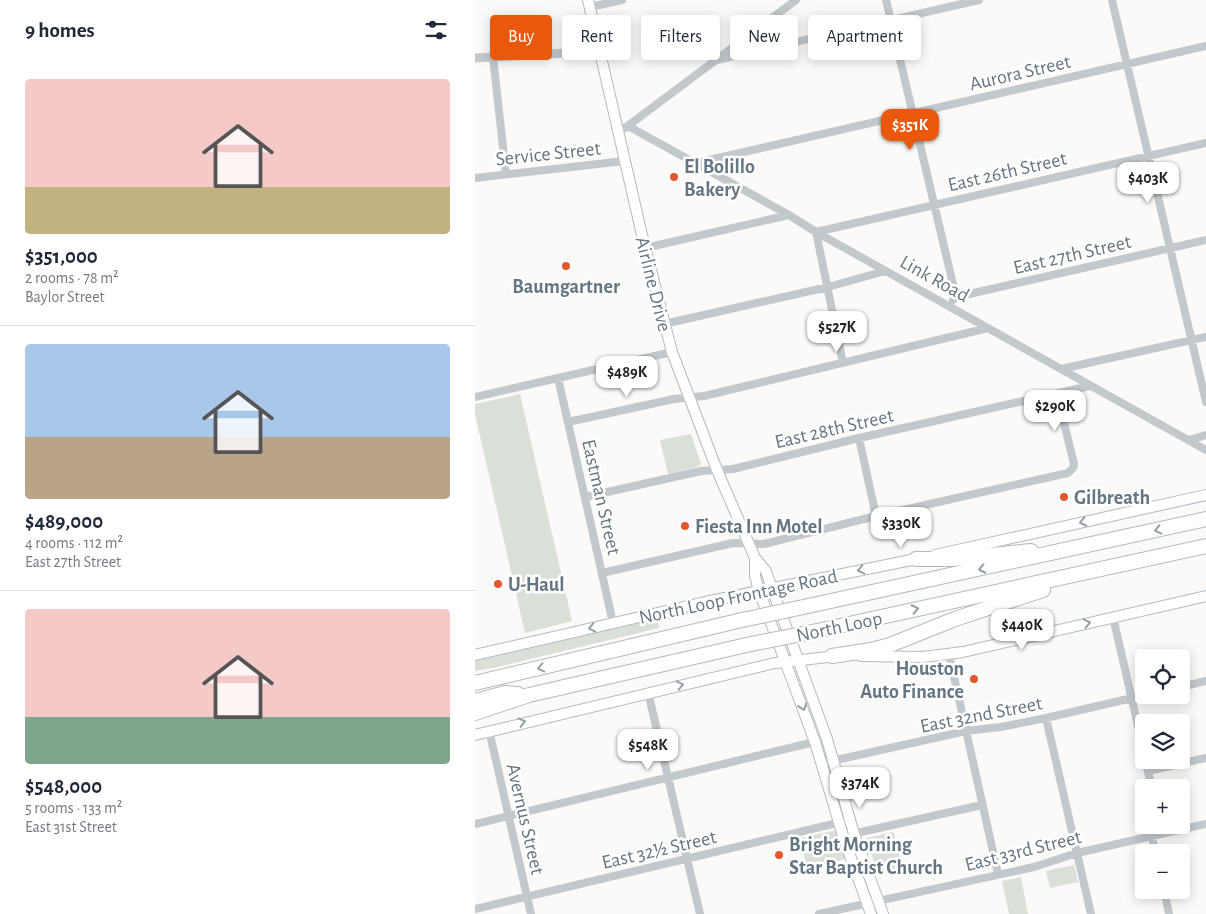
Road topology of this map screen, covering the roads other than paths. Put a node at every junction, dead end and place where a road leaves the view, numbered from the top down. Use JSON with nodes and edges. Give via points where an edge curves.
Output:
{"nodes":[{"id":1,"x":622,"y":0,"type":"edge"},
{"id":2,"x":796,"y":0,"type":"edge"},
{"id":3,"x":886,"y":0,"type":"edge"},
{"id":4,"x":979,"y":0,"type":"edge"},
{"id":5,"x":1112,"y":0,"type":"edge"},
{"id":6,"x":589,"y":4,"type":"edge"},
{"id":7,"x":890,"y":15,"type":"edge"},
{"id":8,"x":913,"y":15,"type":"edge"},
{"id":9,"x":808,"y":39,"type":"edge"},
{"id":10,"x":1206,"y":46,"type":"edge"},
{"id":11,"x":490,"y":57,"type":"edge"},
{"id":12,"x":475,"y":58,"type":"edge"},
{"id":13,"x":493,"y":60,"type":"edge"},
{"id":14,"x":602,"y":60,"type":"edge"},
{"id":15,"x":900,"y":60,"type":"edge"},
{"id":16,"x":713,"y":61,"type":"junction"},
{"id":17,"x":1127,"y":64,"type":"junction"},
{"id":18,"x":913,"y":113,"type":"junction"},
{"id":19,"x":640,"y":117,"type":"junction"},
{"id":20,"x":628,"y":126,"type":"junction"},
{"id":21,"x":618,"y":132,"type":"junction"},
{"id":22,"x":647,"y":137,"type":"junction"},
{"id":23,"x":1206,"y":142,"type":"edge"},
{"id":24,"x":1148,"y":156,"type":"junction"},
{"id":25,"x":625,"y":161,"type":"junction"},
{"id":26,"x":696,"y":163,"type":"junction"},
{"id":27,"x":506,"y":174,"type":"junction"},
{"id":28,"x":475,"y":178,"type":"edge"},
{"id":29,"x":935,"y":205,"type":"junction"},
{"id":30,"x":789,"y":215,"type":"junction"},
{"id":31,"x":816,"y":232,"type":"junction"},
{"id":32,"x":1206,"y":240,"type":"edge"},
{"id":33,"x":645,"y":248,"type":"junction"},
{"id":34,"x":1170,"y":248,"type":"junction"},
{"id":35,"x":885,"y":271,"type":"junction"},
{"id":36,"x":828,"y":286,"type":"junction"},
{"id":37,"x":956,"y":296,"type":"junction"},
{"id":38,"x":948,"y":304,"type":"junction"},
{"id":39,"x":664,"y":324,"type":"junction"},
{"id":40,"x":989,"y":328,"type":"junction"},
{"id":41,"x":1206,"y":337,"type":"edge"},
{"id":42,"x":1192,"y":341,"type":"junction"},
{"id":43,"x":672,"y":352,"type":"junction"},
{"id":44,"x":843,"y":363,"type":"junction"},
{"id":45,"x":1061,"y":369,"type":"junction"},
{"id":46,"x":558,"y":378,"type":"junction"},
{"id":47,"x":1090,"y":386,"type":"junction"},
{"id":48,"x":1057,"y":394,"type":"junction"},
{"id":49,"x":475,"y":397,"type":"edge"},
{"id":50,"x":689,"y":398,"type":"junction"},
{"id":51,"x":1206,"y":402,"type":"edge"},
{"id":52,"x":568,"y":422,"type":"junction"},
{"id":53,"x":1206,"y":435,"type":"edge"},
{"id":54,"x":859,"y":438,"type":"junction"},
{"id":55,"x":1189,"y":440,"type":"junction"},
{"id":56,"x":1206,"y":450,"type":"edge"},
{"id":57,"x":717,"y":470,"type":"junction"},
{"id":58,"x":1206,"y":495,"type":"edge"},
{"id":59,"x":585,"y":497,"type":"junction"},
{"id":60,"x":876,"y":516,"type":"junction"},
{"id":61,"x":1206,"y":519,"type":"edge"},
{"id":62,"x":749,"y":544,"type":"junction"},
{"id":63,"x":1099,"y":544,"type":"junction"},
{"id":64,"x":1206,"y":546,"type":"edge"},
{"id":65,"x":755,"y":558,"type":"junction"},
{"id":66,"x":916,"y":558,"type":"junction"},
{"id":67,"x":1119,"y":565,"type":"junction"},
{"id":68,"x":602,"y":573,"type":"junction"},
{"id":69,"x":772,"y":588,"type":"junction"},
{"id":70,"x":759,"y":591,"type":"junction"},
{"id":71,"x":1206,"y":596,"type":"edge"},
{"id":72,"x":1113,"y":617,"type":"junction"},
{"id":73,"x":613,"y":623,"type":"junction"},
{"id":74,"x":949,"y":654,"type":"junction"},
{"id":75,"x":475,"y":655,"type":"edge"},
{"id":76,"x":832,"y":656,"type":"junction"},
{"id":77,"x":797,"y":661,"type":"junction"},
{"id":78,"x":786,"y":662,"type":"junction"},
{"id":79,"x":1206,"y":682,"type":"edge"},
{"id":80,"x":478,"y":683,"type":"edge"},
{"id":81,"x":1190,"y":685,"type":"edge"},
{"id":82,"x":648,"y":692,"type":"junction"},
{"id":83,"x":529,"y":695,"type":"junction"},
{"id":84,"x":1135,"y":697,"type":"edge"},
{"id":85,"x":1131,"y":698,"type":"junction"},
{"id":86,"x":475,"y":701,"type":"edge"},
{"id":87,"x":475,"y":713,"type":"edge"},
{"id":88,"x":1135,"y":715,"type":"edge"},
{"id":89,"x":1046,"y":718,"type":"junction"},
{"id":90,"x":489,"y":730,"type":"junction"},
{"id":91,"x":966,"y":731,"type":"junction"},
{"id":92,"x":475,"y":734,"type":"edge"},
{"id":93,"x":827,"y":739,"type":"junction"},
{"id":94,"x":815,"y":742,"type":"junction"},
{"id":95,"x":1206,"y":758,"type":"edge"},
{"id":96,"x":834,"y":762,"type":"junction"},
{"id":97,"x":823,"y":764,"type":"junction"},
{"id":98,"x":1147,"y":769,"type":"edge"},
{"id":99,"x":1148,"y":772,"type":"junction"},
{"id":100,"x":669,"y":778,"type":"junction"},
{"id":101,"x":1150,"y":779,"type":"edge"},
{"id":102,"x":982,"y":805,"type":"junction"},
{"id":103,"x":508,"y":816,"type":"junction"},
{"id":104,"x":850,"y":820,"type":"junction"},
{"id":105,"x":839,"y":822,"type":"junction"},
{"id":106,"x":475,"y":824,"type":"edge"},
{"id":107,"x":1206,"y":824,"type":"edge"},
{"id":108,"x":1190,"y":828,"type":"edge"},
{"id":109,"x":854,"y":834,"type":"junction"},
{"id":110,"x":1163,"y":834,"type":"edge"},
{"id":111,"x":843,"y":836,"type":"junction"},
{"id":112,"x":1152,"y":837,"type":"junction"},
{"id":113,"x":1153,"y":844,"type":"edge"},
{"id":114,"x":1077,"y":853,"type":"junction"},
{"id":115,"x":687,"y":860,"type":"junction"},
{"id":116,"x":998,"y":874,"type":"junction"},
{"id":117,"x":527,"y":897,"type":"junction"},
{"id":118,"x":1165,"y":899,"type":"edge"},
{"id":119,"x":880,"y":902,"type":"junction"},
{"id":120,"x":475,"y":909,"type":"edge"},
{"id":121,"x":870,"y":909,"type":"edge"},
{"id":122,"x":531,"y":914,"type":"edge"},
{"id":123,"x":700,"y":914,"type":"edge"},
{"id":124,"x":819,"y":914,"type":"edge"},
{"id":125,"x":883,"y":914,"type":"edge"},
{"id":126,"x":1091,"y":914,"type":"edge"},
{"id":127,"x":1169,"y":914,"type":"edge"}],
"edges":[{"from":1,"to":6,"type":"street"},
{"from":2,"to":16,"type":"street"},
{"from":3,"to":7,"type":"street"},
{"from":4,"to":8,"type":"street"},
{"from":5,"to":17,"type":"street"},
{"from":9,"to":16,"type":"street"},
{"from":10,"to":17,"type":"street","name":"Aurora Street"},
{"from":11,"to":12,"type":"street"},
{"from":13,"to":27,"type":"street"},
{"from":14,"to":21,"type":"main road","name":"Airline Drive"},
{"from":15,"to":18,"type":"street"},
{"from":16,"to":19,"type":"street"},
{"from":17,"to":18,"type":"street","name":"Aurora Street"},
{"from":17,"to":24,"type":"street"},
{"from":18,"to":26,"type":"street","name":"Aurora Street"},
{"from":18,"to":29,"type":"street"},
{"from":19,"to":20,"type":"street"},
{"from":19,"to":22,"type":"street"},
{"from":20,"to":21,"type":"street"},
{"from":20,"to":22,"type":"street","name":"Link Road"},
{"from":21,"to":25,"type":"main road","name":"Airline Drive"},
{"from":22,"to":26,"type":"street","name":"Link Road"},
{"from":23,"to":24,"type":"street","name":"East 26th Street"},
{"from":24,"to":29,"type":"street","name":"East 26th Street"},
{"from":24,"to":34,"type":"street"},
{"from":25,"to":27,"type":"street","name":"Service Street"},
{"from":25,"to":33,"type":"main road","name":"Airline Drive"},
{"from":26,"to":30,"type":"street","name":"Link Road"},
{"from":27,"to":28,"type":"street","name":"Service Street"},
{"from":29,"to":31,"type":"street","name":"East 26th Street"},
{"from":29,"to":37,"type":"street"},
{"from":30,"to":31,"type":"street","name":"Link Road"},
{"from":30,"to":33,"type":"street"},
{"from":31,"to":35,"type":"street","name":"Link Road"},
{"from":31,"to":36,"type":"street"},
{"from":32,"to":34,"type":"street","name":"East 27th Street"},
{"from":33,"to":39,"type":"main road","name":"Airline Drive"},
{"from":34,"to":37,"type":"street","name":"East 27th Street"},
{"from":34,"to":42,"type":"street"},
{"from":35,"to":36,"type":"street"},
{"from":35,"to":38,"type":"street","name":"Link Road"},
{"from":36,"to":39,"type":"street"},
{"from":36,"to":44,"type":"street"},
{"from":37,"to":38,"type":"street"},
{"from":38,"to":40,"type":"street","name":"Link Road"},
{"from":39,"to":43,"type":"main road","name":"Airline Drive"},
{"from":40,"to":44,"type":"street"},
{"from":40,"to":45,"type":"street","name":"Link Road"},
{"from":41,"to":42,"type":"street"},
{"from":42,"to":45,"type":"street"},
{"from":42,"to":51,"type":"street"},
{"from":43,"to":46,"type":"street"},
{"from":43,"to":50,"type":"main road","name":"Airline Drive"},
{"from":44,"to":50,"type":"street"},
{"from":45,"to":47,"type":"street","name":"Link Road"},
{"from":46,"to":49,"type":"street"},
{"from":46,"to":52,"type":"street","name":"Eastman Street"},
{"from":47,"to":48,"type":"street","name":"East 28th Street"},
{"from":47,"to":55,"type":"street","name":"Link Road"},
{"from":48,"to":54,"type":"street","name":"East 28th Street"},
{"from":48,"to":60,"type":"street","via":[[1074,464],[1070,472]]},
{"from":50,"to":52,"type":"street"},
{"from":50,"to":57,"type":"main road","name":"Airline Drive"},
{"from":52,"to":59,"type":"street","name":"Eastman Street"},
{"from":53,"to":55,"type":"street"},
{"from":54,"to":57,"type":"street","name":"East 28th Street","via":[[733,469]]},
{"from":54,"to":60,"type":"street"},
{"from":55,"to":56,"type":"street","name":"Link Road"},
{"from":57,"to":59,"type":"street","name":"East 28th Street"},
{"from":57,"to":62,"type":"main road","name":"Airline Drive"},
{"from":58,"to":66,"type":"main road","name":"North Loop Frontage Road","one_way":true},
{"from":59,"to":68,"type":"street","name":"Eastman Street"},
{"from":60,"to":62,"type":"street","via":[[764,544]]},
{"from":61,"to":63,"type":"highway","name":"North Loop","one_way":true},
{"from":62,"to":65,"type":"main road","name":"Airline Drive"},
{"from":62,"to":68,"type":"street","via":[[733,543]]},
{"from":63,"to":66,"type":"highway","via":[[952,559]]},
{"from":63,"to":80,"type":"highway","name":"North Loop","one_way":true,"bridge":true,"via":[[742,620]]},
{"from":64,"to":67,"type":"highway","name":"North Loop"},
{"from":65,"to":69,"type":"main road","name":"Airline Drive"},
{"from":65,"to":70,"type":"main road","name":"Airline Drive"},
{"from":66,"to":69,"type":"main road","name":"North Loop Frontage Road","one_way":true},
{"from":67,"to":76,"type":"highway","via":[[955,619],[890,645]]},
{"from":83,"to":67,"type":"highway","name":"North Loop","one_way":true,"bridge":true},
{"from":68,"to":73,"type":"street","name":"Eastman Street"},
{"from":69,"to":70,"type":"main road","name":"North Loop Frontage Road"},
{"from":69,"to":77,"type":"main road","name":"Airline Drive"},
{"from":70,"to":73,"type":"main road","name":"North Loop Frontage Road"},
{"from":70,"to":78,"type":"main road","name":"Airline Drive"},
{"from":71,"to":72,"type":"main road"},
{"from":74,"to":72,"type":"main road","one_way":true},
{"from":72,"to":85,"type":"street"},
{"from":73,"to":75,"type":"main road","name":"North Loop Frontage Road","one_way":true},
{"from":74,"to":76,"type":"main road"},
{"from":74,"to":91,"type":"street"},
{"from":76,"to":77,"type":"main road"},
{"from":77,"to":78,"type":"main road"},
{"from":77,"to":93,"type":"main road","name":"Airline Drive"},
{"from":82,"to":78,"type":"main road","one_way":true},
{"from":78,"to":94,"type":"main road","name":"Airline Drive","one_way":true},
{"from":79,"to":81,"type":"street"},
{"from":90,"to":82,"type":"main road","one_way":true},
{"from":82,"to":100,"type":"street"},
{"from":83,"to":86,"type":"highway","via":[[505,693]]},
{"from":83,"to":87,"type":"highway","name":"North Loop"},
{"from":84,"to":85,"type":"street","name":"East 32nd Street"},
{"from":85,"to":88,"type":"street"},
{"from":85,"to":89,"type":"street","name":"East 32nd Street"},
{"from":89,"to":91,"type":"street","name":"East 32nd Street"},
{"from":89,"to":114,"type":"street"},
{"from":90,"to":92,"type":"main road"},
{"from":90,"to":103,"type":"street","name":"Avernus Street"},
{"from":91,"to":96,"type":"street","name":"East 32nd Street"},
{"from":91,"to":102,"type":"street"},
{"from":93,"to":94,"type":"street"},
{"from":93,"to":96,"type":"main road","name":"Airline Drive"},
{"from":94,"to":97,"type":"main road","name":"Airline Drive"},
{"from":94,"to":100,"type":"street"},
{"from":95,"to":99,"type":"street"},
{"from":96,"to":97,"type":"street","name":"East 32nd Street"},
{"from":96,"to":104,"type":"main road","name":"Airline Drive"},
{"from":97,"to":105,"type":"main road","name":"Airline Drive"},
{"from":98,"to":99,"type":"street"},
{"from":99,"to":101,"type":"street"},
{"from":100,"to":103,"type":"street"},
{"from":100,"to":115,"type":"street"},
{"from":102,"to":109,"type":"street"},
{"from":102,"to":116,"type":"street"},
{"from":103,"to":106,"type":"street"},
{"from":103,"to":117,"type":"street","name":"Avernus Street"},
{"from":104,"to":105,"type":"street","name":"East 32½ Street"},
{"from":104,"to":109,"type":"main road","name":"Airline Drive"},
{"from":105,"to":111,"type":"main road","name":"Airline Drive"},
{"from":105,"to":115,"type":"street","name":"East 32½ Street"},
{"from":107,"to":108,"type":"street","name":"East 33rd Street"},
{"from":109,"to":111,"type":"street"},
{"from":109,"to":119,"type":"main road","name":"Airline Drive"},
{"from":110,"to":112,"type":"street","name":"East 33rd Street"},
{"from":111,"to":121,"type":"main road","name":"Airline Drive"},
{"from":112,"to":113,"type":"street"},
{"from":112,"to":114,"type":"street","name":"East 33rd Street"},
{"from":114,"to":116,"type":"street","name":"East 33rd Street"},
{"from":114,"to":126,"type":"street"},
{"from":115,"to":117,"type":"street","name":"East 32½ Street"},
{"from":115,"to":123,"type":"street"},
{"from":116,"to":119,"type":"street","name":"East 33rd Street"},
{"from":117,"to":120,"type":"street","name":"East 32½ Street"},
{"from":117,"to":122,"type":"street","name":"Avernus Street"},
{"from":118,"to":127,"type":"street"},
{"from":119,"to":121,"type":"street","name":"East 33rd Street"},
{"from":119,"to":125,"type":"main road","name":"Airline Drive"},
{"from":121,"to":124,"type":"street","name":"East 33rd Street","via":[[857,905]]}]}
